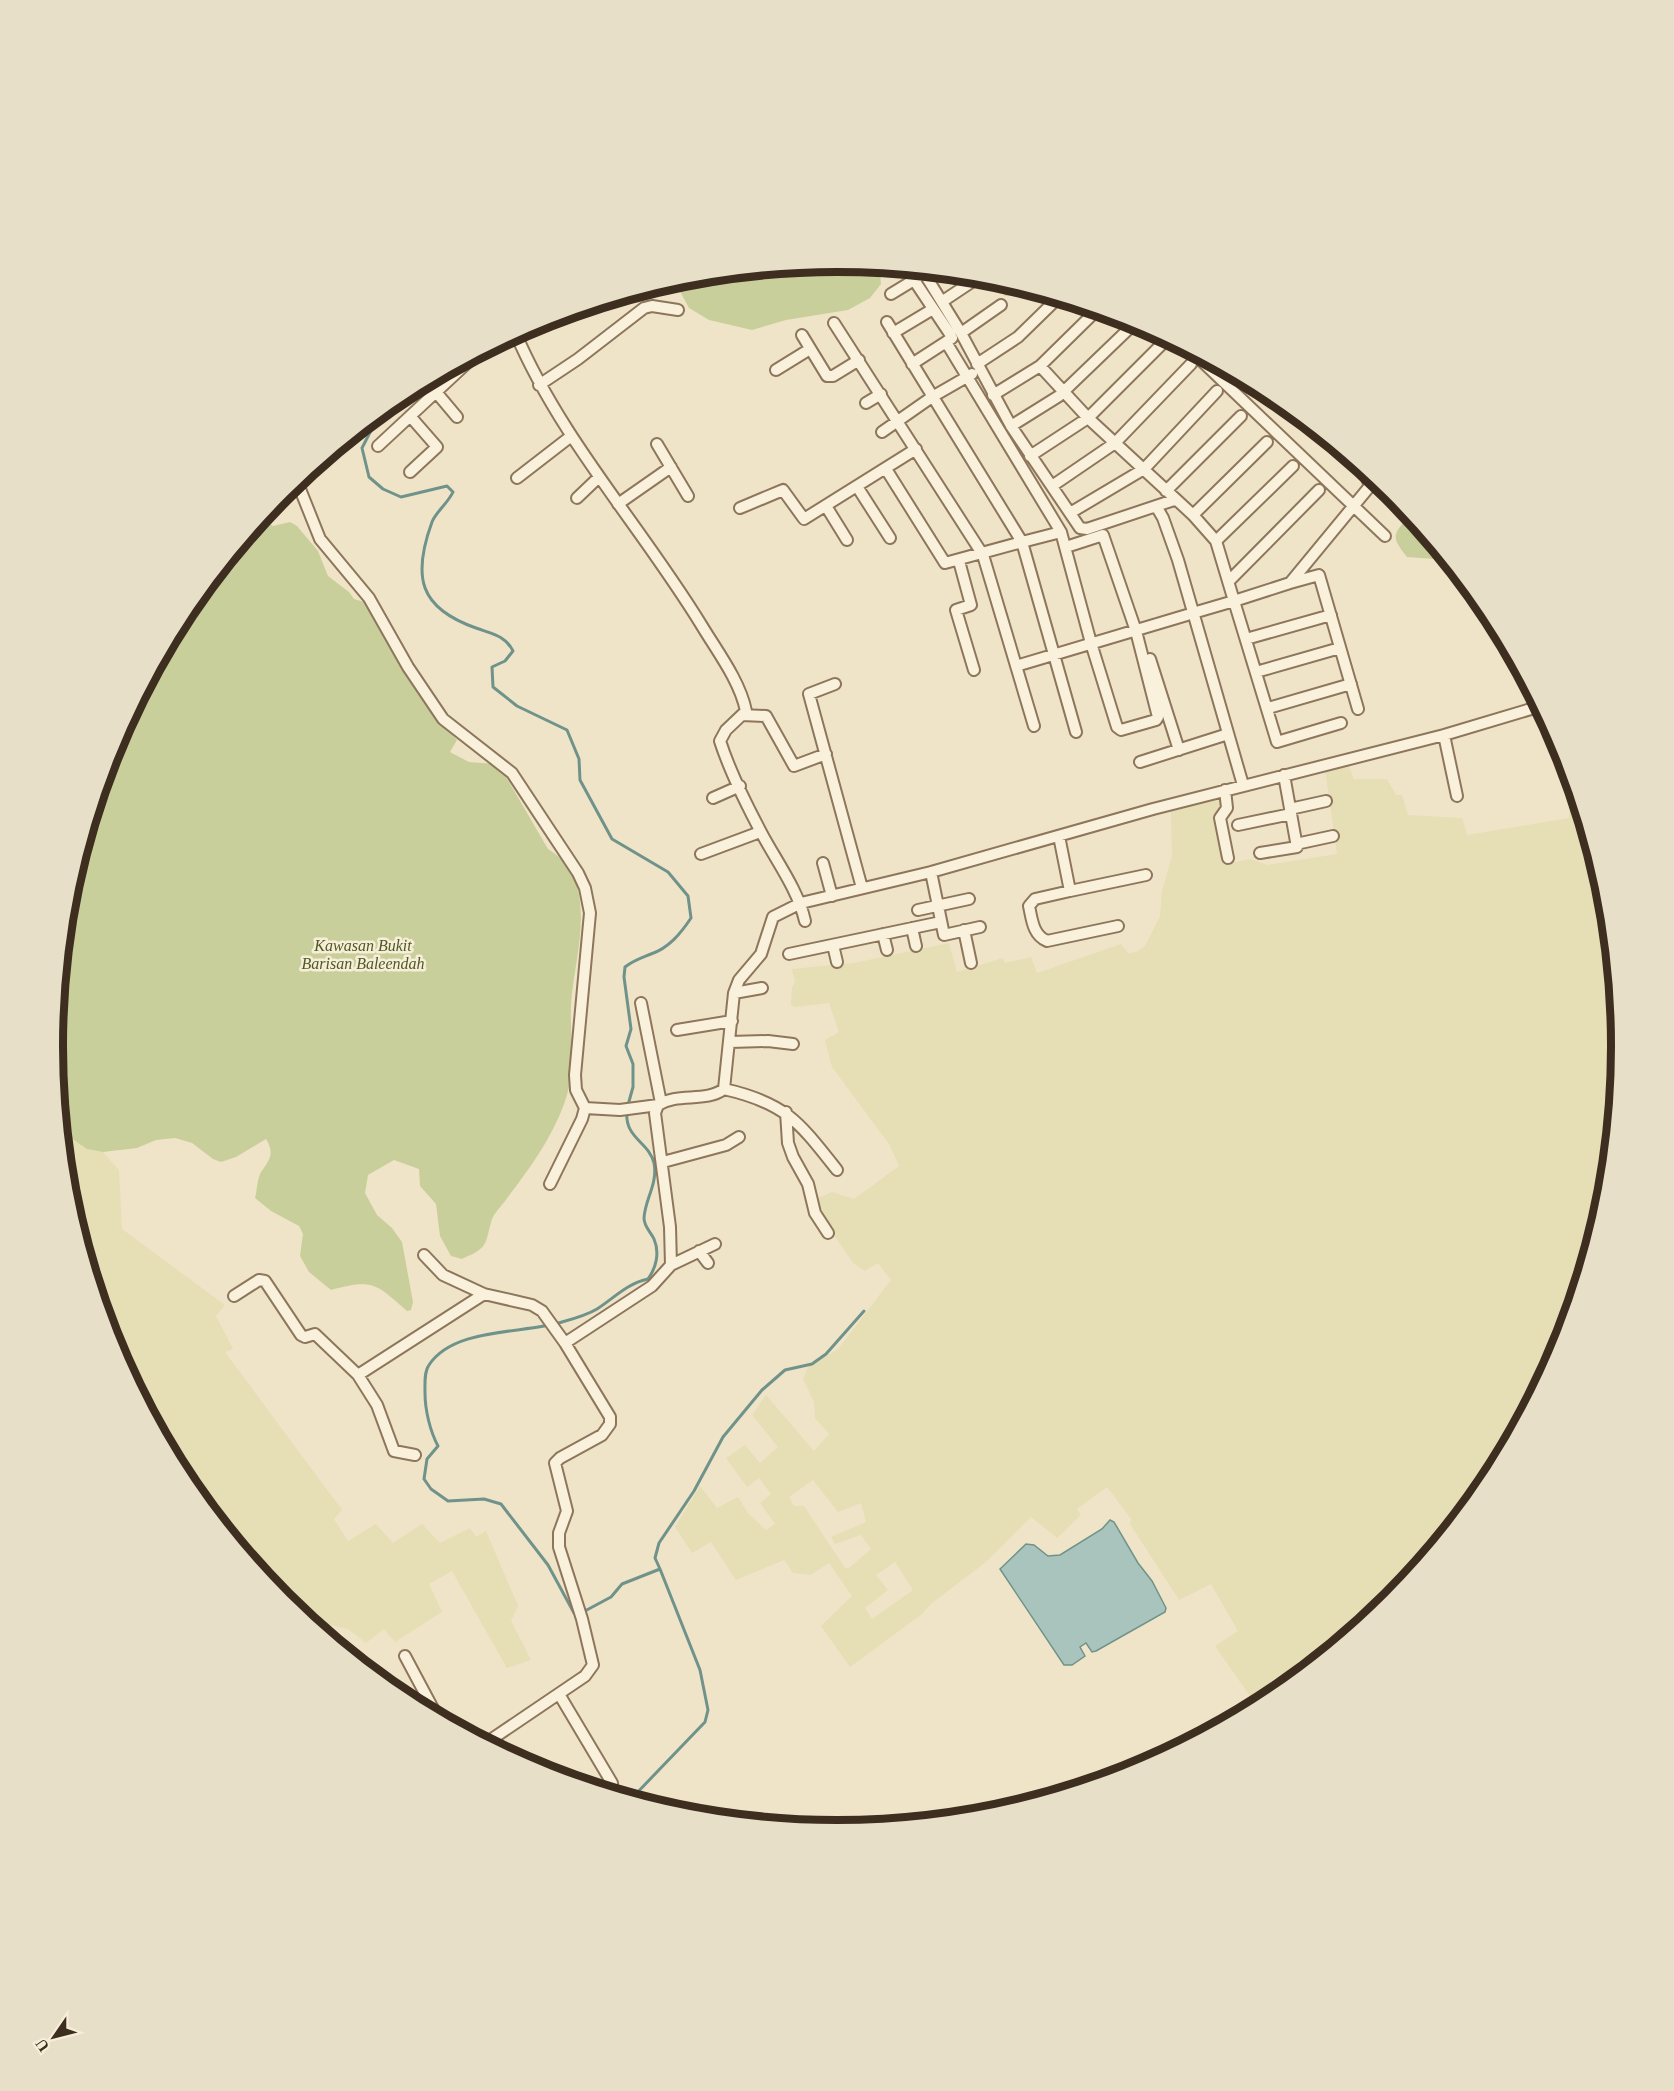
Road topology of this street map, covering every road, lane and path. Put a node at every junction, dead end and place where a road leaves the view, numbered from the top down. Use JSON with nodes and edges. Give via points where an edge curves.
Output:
{"nodes":[{"id":1,"x":919,"y":276,"type":"edge"},
{"id":2,"x":929,"y":277,"type":"edge"},
{"id":3,"x":914,"y":280,"type":"junction"},
{"id":4,"x":971,"y":283,"type":"edge"},
{"id":5,"x":891,"y":294,"type":"dead end"},
{"id":6,"x":943,"y":302,"type":"junction"},
{"id":7,"x":1053,"y":303,"type":"edge"},
{"id":8,"x":1001,"y":305,"type":"dead end"},
{"id":9,"x":933,"y":309,"type":"junction"},
{"id":10,"x":678,"y":310,"type":"dead end"},
{"id":11,"x":1092,"y":315,"type":"edge"},
{"id":12,"x":834,"y":322,"type":"dead end"},
{"id":13,"x":886,"y":322,"type":"dead end"},
{"id":14,"x":1129,"y":329,"type":"edge"},
{"id":15,"x":893,"y":333,"type":"junction"},
{"id":16,"x":961,"y":333,"type":"junction"},
{"id":17,"x":802,"y":335,"type":"dead end"},
{"id":18,"x":518,"y":340,"type":"edge"},
{"id":19,"x":946,"y":342,"type":"junction"},
{"id":20,"x":1163,"y":343,"type":"edge"},
{"id":21,"x":810,"y":349,"type":"junction"},
{"id":22,"x":859,"y":360,"type":"junction"},
{"id":23,"x":912,"y":364,"type":"junction"},
{"id":24,"x":1191,"y":364,"type":"dead end"},
{"id":25,"x":1040,"y":366,"type":"junction"},
{"id":26,"x":1206,"y":366,"type":"edge"},
{"id":27,"x":979,"y":367,"type":"junction"},
{"id":28,"x":460,"y":370,"type":"edge"},
{"id":29,"x":776,"y":370,"type":"dead end"},
{"id":30,"x":968,"y":376,"type":"junction"},
{"id":31,"x":539,"y":385,"type":"junction"},
{"id":32,"x":1217,"y":391,"type":"dead end"},
{"id":33,"x":436,"y":392,"type":"junction"},
{"id":34,"x":1063,"y":392,"type":"junction"},
{"id":35,"x":881,"y":394,"type":"junction"},
{"id":36,"x":993,"y":395,"type":"junction"},
{"id":37,"x":932,"y":397,"type":"junction"},
{"id":38,"x":866,"y":403,"type":"dead end"},
{"id":39,"x":410,"y":416,"type":"junction"},
{"id":40,"x":1241,"y":416,"type":"dead end"},
{"id":41,"x":457,"y":417,"type":"dead end"},
{"id":42,"x":1089,"y":418,"type":"junction"},
{"id":43,"x":899,"y":422,"type":"junction"},
{"id":44,"x":1011,"y":426,"type":"junction"},
{"id":45,"x":882,"y":432,"type":"dead end"},
{"id":46,"x":570,"y":437,"type":"junction"},
{"id":47,"x":1267,"y":442,"type":"dead end"},
{"id":48,"x":1115,"y":443,"type":"junction"},
{"id":49,"x":657,"y":444,"type":"dead end"},
{"id":50,"x":378,"y":446,"type":"dead end"},
{"id":51,"x":916,"y":449,"type":"junction"},
{"id":52,"x":1030,"y":456,"type":"junction"},
{"id":53,"x":1293,"y":466,"type":"dead end"},
{"id":54,"x":671,"y":467,"type":"junction"},
{"id":55,"x":886,"y":469,"type":"junction"},
{"id":56,"x":1144,"y":470,"type":"junction"},
{"id":57,"x":410,"y":472,"type":"dead end"},
{"id":58,"x":599,"y":477,"type":"junction"},
{"id":59,"x":517,"y":478,"type":"dead end"},
{"id":60,"x":1369,"y":485,"type":"edge"},
{"id":61,"x":1052,"y":486,"type":"junction"},
{"id":62,"x":301,"y":488,"type":"edge"},
{"id":63,"x":858,"y":488,"type":"junction"},
{"id":64,"x":1319,"y":490,"type":"dead end"},
{"id":65,"x":1166,"y":491,"type":"junction"},
{"id":66,"x":688,"y":496,"type":"dead end"},
{"id":67,"x":577,"y":498,"type":"dead end"},
{"id":68,"x":1174,"y":500,"type":"junction"},
{"id":69,"x":618,"y":504,"type":"junction"},
{"id":70,"x":1156,"y":506,"type":"junction"},
{"id":71,"x":1353,"y":506,"type":"junction"},
{"id":72,"x":826,"y":507,"type":"junction"},
{"id":73,"x":740,"y":508,"type":"dead end"},
{"id":74,"x":1070,"y":513,"type":"junction"},
{"id":75,"x":1193,"y":515,"type":"junction"},
{"id":76,"x":1107,"y":522,"type":"junction"},
{"id":77,"x":1061,"y":532,"type":"junction"},
{"id":78,"x":1385,"y":536,"type":"dead end"},
{"id":79,"x":890,"y":538,"type":"dead end"},
{"id":80,"x":847,"y":540,"type":"dead end"},
{"id":81,"x":1216,"y":541,"type":"junction"},
{"id":82,"x":1022,"y":542,"type":"junction"},
{"id":83,"x":1066,"y":547,"type":"junction"},
{"id":84,"x":983,"y":555,"type":"junction"},
{"id":85,"x":959,"y":561,"type":"junction"},
{"id":86,"x":1229,"y":581,"type":"junction"},
{"id":87,"x":1290,"y":583,"type":"junction"},
{"id":88,"x":1234,"y":601,"type":"junction"},
{"id":89,"x":1190,"y":614,"type":"junction"},
{"id":90,"x":1331,"y":615,"type":"junction"},
{"id":91,"x":1138,"y":630,"type":"junction"},
{"id":92,"x":1246,"y":639,"type":"junction"},
{"id":93,"x":1091,"y":644,"type":"junction"},
{"id":94,"x":1340,"y":648,"type":"junction"},
{"id":95,"x":1052,"y":655,"type":"junction"},
{"id":96,"x":1016,"y":666,"type":"junction"},
{"id":97,"x":974,"y":670,"type":"dead end"},
{"id":98,"x":1256,"y":672,"type":"junction"},
{"id":99,"x":835,"y":684,"type":"dead end"},
{"id":100,"x":1351,"y":684,"type":"junction"},
{"id":101,"x":1268,"y":708,"type":"junction"},
{"id":102,"x":1533,"y":708,"type":"edge"},
{"id":103,"x":1358,"y":709,"type":"dead end"},
{"id":104,"x":742,"y":715,"type":"junction"},
{"id":105,"x":1341,"y":723,"type":"dead end"},
{"id":106,"x":1034,"y":726,"type":"dead end"},
{"id":107,"x":1076,"y":732,"type":"dead end"},
{"id":108,"x":1225,"y":735,"type":"junction"},
{"id":109,"x":1444,"y":735,"type":"junction"},
{"id":110,"x":1179,"y":750,"type":"junction"},
{"id":111,"x":826,"y":754,"type":"junction"},
{"id":112,"x":1140,"y":762,"type":"dead end"},
{"id":113,"x":1284,"y":775,"type":"junction"},
{"id":114,"x":740,"y":786,"type":"junction"},
{"id":115,"x":1240,"y":786,"type":"junction"},
{"id":116,"x":1225,"y":790,"type":"junction"},
{"id":117,"x":1457,"y":796,"type":"dead end"},
{"id":118,"x":712,"y":798,"type":"dead end"},
{"id":119,"x":1326,"y":801,"type":"dead end"},
{"id":120,"x":1290,"y":811,"type":"junction"},
{"id":121,"x":1238,"y":825,"type":"dead end"},
{"id":122,"x":760,"y":832,"type":"junction"},
{"id":123,"x":1059,"y":836,"type":"junction"},
{"id":124,"x":1333,"y":836,"type":"dead end"},
{"id":125,"x":1296,"y":844,"type":"junction"},
{"id":126,"x":1260,"y":853,"type":"dead end"},
{"id":127,"x":700,"y":854,"type":"dead end"},
{"id":128,"x":1228,"y":858,"type":"dead end"},
{"id":129,"x":823,"y":863,"type":"dead end"},
{"id":130,"x":930,"y":873,"type":"junction"},
{"id":131,"x":1146,"y":875,"type":"dead end"},
{"id":132,"x":862,"y":888,"type":"junction"},
{"id":133,"x":1070,"y":891,"type":"junction"},
{"id":134,"x":832,"y":896,"type":"junction"},
{"id":135,"x":969,"y":899,"type":"dead end"},
{"id":136,"x":801,"y":903,"type":"junction"},
{"id":137,"x":938,"y":906,"type":"junction"},
{"id":138,"x":918,"y":910,"type":"dead end"},
{"id":139,"x":805,"y":921,"type":"dead end"},
{"id":140,"x":941,"y":922,"type":"junction"},
{"id":141,"x":1118,"y":926,"type":"dead end"},
{"id":142,"x":980,"y":927,"type":"dead end"},
{"id":143,"x":912,"y":928,"type":"junction"},
{"id":144,"x":964,"y":930,"type":"junction"},
{"id":145,"x":884,"y":934,"type":"junction"},
{"id":146,"x":833,"y":945,"type":"junction"},
{"id":147,"x":916,"y":946,"type":"dead end"},
{"id":148,"x":887,"y":950,"type":"dead end"},
{"id":149,"x":789,"y":954,"type":"dead end"},
{"id":150,"x":837,"y":962,"type":"dead end"},
{"id":151,"x":970,"y":963,"type":"dead end"},
{"id":152,"x":762,"y":988,"type":"dead end"},
{"id":153,"x":735,"y":993,"type":"junction"},
{"id":154,"x":641,"y":1003,"type":"dead end"},
{"id":155,"x":732,"y":1021,"type":"junction"},
{"id":156,"x":677,"y":1030,"type":"dead end"},
{"id":157,"x":730,"y":1042,"type":"junction"},
{"id":158,"x":793,"y":1044,"type":"dead end"},
{"id":159,"x":724,"y":1089,"type":"junction"},
{"id":160,"x":659,"y":1104,"type":"junction"},
{"id":161,"x":585,"y":1108,"type":"junction"},
{"id":162,"x":786,"y":1112,"type":"junction"},
{"id":163,"x":740,"y":1137,"type":"dead end"},
{"id":164,"x":663,"y":1162,"type":"junction"},
{"id":165,"x":837,"y":1170,"type":"dead end"},
{"id":166,"x":550,"y":1184,"type":"dead end"},
{"id":167,"x":828,"y":1233,"type":"dead end"},
{"id":168,"x":715,"y":1244,"type":"dead end"},
{"id":169,"x":699,"y":1251,"type":"junction"},
{"id":170,"x":424,"y":1255,"type":"dead end"},
{"id":171,"x":708,"y":1263,"type":"dead end"},
{"id":172,"x":671,"y":1265,"type":"junction"},
{"id":173,"x":484,"y":1294,"type":"junction"},
{"id":174,"x":234,"y":1296,"type":"dead end"},
{"id":175,"x":565,"y":1343,"type":"junction"},
{"id":176,"x":358,"y":1375,"type":"junction"},
{"id":177,"x":415,"y":1455,"type":"dead end"},
{"id":178,"x":405,"y":1656,"type":"dead end"},
{"id":179,"x":559,"y":1694,"type":"junction"},
{"id":180,"x":430,"y":1704,"type":"edge"},
{"id":181,"x":492,"y":1739,"type":"edge"},
{"id":182,"x":612,"y":1783,"type":"dead end"}],
"edges":[{"from":1,"to":3,"type":"street"},
{"from":2,"to":6,"type":"street"},
{"from":3,"to":5,"type":"street"},
{"from":3,"to":9,"type":"street"},
{"from":4,"to":6,"type":"street"},
{"from":6,"to":16,"type":"street"},
{"from":7,"to":27,"type":"street"},
{"from":8,"to":16,"type":"street"},
{"from":9,"to":15,"type":"street"},
{"from":9,"to":19,"type":"street","via":[[952,337]]},
{"from":10,"to":31,"type":"street","via":[[644,308]]},
{"from":11,"to":25,"type":"street"},
{"from":12,"to":22,"type":"street"},
{"from":13,"to":15,"type":"street"},
{"from":14,"to":34,"type":"street"},
{"from":15,"to":23,"type":"street"},
{"from":16,"to":27,"type":"street"},
{"from":17,"to":21,"type":"street"},
{"from":18,"to":31,"type":"street"},
{"from":19,"to":23,"type":"street"},
{"from":19,"to":30,"type":"street"},
{"from":20,"to":42,"type":"street"},
{"from":21,"to":22,"type":"street","via":[[829,377]]},
{"from":21,"to":29,"type":"street"},
{"from":22,"to":35,"type":"street"},
{"from":23,"to":37,"type":"street"},
{"from":24,"to":48,"type":"street"},
{"from":25,"to":34,"type":"street"},
{"from":25,"to":36,"type":"street"},
{"from":26,"to":71,"type":"street"},
{"from":27,"to":30,"type":"street"},
{"from":27,"to":36,"type":"street"},
{"from":28,"to":33,"type":"street"},
{"from":30,"to":37,"type":"street"},
{"from":30,"to":77,"type":"street"},
{"from":31,"to":46,"type":"street"},
{"from":32,"to":56,"type":"street"},
{"from":33,"to":39,"type":"street"},
{"from":33,"to":41,"type":"street"},
{"from":34,"to":42,"type":"street"},
{"from":34,"to":44,"type":"street"},
{"from":35,"to":38,"type":"street"},
{"from":35,"to":43,"type":"street"},
{"from":36,"to":44,"type":"street"},
{"from":37,"to":43,"type":"street"},
{"from":37,"to":82,"type":"street"},
{"from":39,"to":50,"type":"street"},
{"from":39,"to":57,"type":"street","via":[[437,447]]},
{"from":40,"to":65,"type":"street"},
{"from":42,"to":48,"type":"street"},
{"from":42,"to":52,"type":"street"},
{"from":43,"to":45,"type":"street"},
{"from":43,"to":51,"type":"street"},
{"from":44,"to":52,"type":"street"},
{"from":46,"to":58,"type":"street"},
{"from":46,"to":59,"type":"street"},
{"from":47,"to":75,"type":"street"},
{"from":48,"to":56,"type":"street"},
{"from":48,"to":61,"type":"street"},
{"from":49,"to":54,"type":"street"},
{"from":51,"to":55,"type":"street"},
{"from":51,"to":84,"type":"street"},
{"from":52,"to":61,"type":"street"},
{"from":53,"to":81,"type":"street"},
{"from":54,"to":66,"type":"street"},
{"from":54,"to":69,"type":"street"},
{"from":55,"to":63,"type":"street"},
{"from":55,"to":85,"type":"street","via":[[945,563]]},
{"from":56,"to":65,"type":"street"},
{"from":56,"to":74,"type":"street"},
{"from":58,"to":67,"type":"street"},
{"from":58,"to":69,"type":"street"},
{"from":60,"to":71,"type":"street"},
{"from":61,"to":74,"type":"street"},
{"from":62,"to":161,"type":"street","via":[[320,539],[369,598],[436,709],[512,773],[585,888],[590,913],[575,1075],[576,1090]]},
{"from":63,"to":72,"type":"street"},
{"from":63,"to":79,"type":"street"},
{"from":64,"to":86,"type":"street"},
{"from":65,"to":68,"type":"street"},
{"from":68,"to":70,"type":"street"},
{"from":68,"to":75,"type":"street"},
{"from":69,"to":104,"type":"street","via":[[675,582],[726,665],[745,703]]},
{"from":70,"to":76,"type":"street"},
{"from":70,"to":89,"type":"street","via":[[1157,520]]},
{"from":71,"to":78,"type":"street"},
{"from":71,"to":87,"type":"street"},
{"from":72,"to":73,"type":"street","via":[[804,519],[783,490]]},
{"from":72,"to":80,"type":"street"},
{"from":74,"to":76,"type":"street","via":[[1080,528]]},
{"from":75,"to":81,"type":"street"},
{"from":76,"to":91,"type":"street"},
{"from":77,"to":82,"type":"street"},
{"from":77,"to":83,"type":"street"},
{"from":81,"to":86,"type":"street"},
{"from":82,"to":84,"type":"street"},
{"from":82,"to":95,"type":"street"},
{"from":83,"to":91,"type":"street","via":[[1103,535]]},
{"from":83,"to":93,"type":"street"},
{"from":84,"to":85,"type":"street"},
{"from":84,"to":96,"type":"street"},
{"from":85,"to":97,"type":"street","via":[[971,605],[956,610]]},
{"from":86,"to":88,"type":"street"},
{"from":87,"to":88,"type":"street"},
{"from":87,"to":90,"type":"street","via":[[1319,575]]},
{"from":88,"to":89,"type":"street"},
{"from":88,"to":92,"type":"street"},
{"from":89,"to":91,"type":"street"},
{"from":89,"to":108,"type":"street"},
{"from":90,"to":92,"type":"street"},
{"from":90,"to":94,"type":"street"},
{"from":91,"to":93,"type":"street"},
{"from":91,"to":93,"type":"street","via":[[1158,717],[1121,730]]},
{"from":91,"to":110,"type":"street"},
{"from":92,"to":98,"type":"street"},
{"from":93,"to":95,"type":"street"},
{"from":94,"to":98,"type":"street"},
{"from":94,"to":100,"type":"street"},
{"from":95,"to":96,"type":"street"},
{"from":95,"to":107,"type":"street"},
{"from":96,"to":106,"type":"street"},
{"from":98,"to":101,"type":"street"},
{"from":99,"to":111,"type":"street","via":[[809,694]]},
{"from":100,"to":101,"type":"street"},
{"from":100,"to":103,"type":"street"},
{"from":101,"to":105,"type":"street","via":[[1277,742]]},
{"from":102,"to":109,"type":"street"},
{"from":104,"to":111,"type":"street","via":[[766,716],[794,766]]},
{"from":104,"to":114,"type":"street","via":[[720,741]]},
{"from":108,"to":110,"type":"street"},
{"from":108,"to":115,"type":"street"},
{"from":109,"to":113,"type":"street"},
{"from":109,"to":117,"type":"street"},
{"from":110,"to":112,"type":"street"},
{"from":111,"to":132,"type":"street"},
{"from":113,"to":115,"type":"street"},
{"from":113,"to":120,"type":"street"},
{"from":114,"to":118,"type":"street"},
{"from":114,"to":122,"type":"street"},
{"from":115,"to":116,"type":"street"},
{"from":116,"to":123,"type":"street"},
{"from":116,"to":128,"type":"street","via":[[1227,808],[1220,818]]},
{"from":119,"to":120,"type":"street"},
{"from":120,"to":121,"type":"street"},
{"from":120,"to":125,"type":"street"},
{"from":122,"to":127,"type":"street"},
{"from":122,"to":136,"type":"street"},
{"from":123,"to":130,"type":"street"},
{"from":123,"to":133,"type":"street"},
{"from":124,"to":125,"type":"street"},
{"from":125,"to":126,"type":"street","via":[[1297,847]]},
{"from":129,"to":134,"type":"street"},
{"from":130,"to":132,"type":"street"},
{"from":130,"to":137,"type":"street"},
{"from":131,"to":133,"type":"street"},
{"from":132,"to":134,"type":"street"},
{"from":133,"to":141,"type":"street","via":[[1035,899],[1029,906],[1037,936],[1047,941]]},
{"from":134,"to":136,"type":"street"},
{"from":135,"to":137,"type":"street"},
{"from":136,"to":139,"type":"street"},
{"from":136,"to":153,"type":"street","via":[[773,917],[761,954],[739,980]]},
{"from":137,"to":138,"type":"street"},
{"from":137,"to":140,"type":"street"},
{"from":140,"to":143,"type":"street"},
{"from":140,"to":144,"type":"street","via":[[944,934]]},
{"from":142,"to":144,"type":"street"},
{"from":143,"to":145,"type":"street"},
{"from":143,"to":147,"type":"street"},
{"from":144,"to":151,"type":"street"},
{"from":145,"to":146,"type":"street"},
{"from":145,"to":148,"type":"street"},
{"from":146,"to":149,"type":"street"},
{"from":146,"to":150,"type":"street"},
{"from":152,"to":153,"type":"street"},
{"from":153,"to":155,"type":"street"},
{"from":154,"to":160,"type":"street"},
{"from":155,"to":156,"type":"street"},
{"from":155,"to":157,"type":"street"},
{"from":157,"to":158,"type":"street"},
{"from":157,"to":159,"type":"street"},
{"from":159,"to":160,"type":"street","via":[[713,1095],[675,1097]]},
{"from":159,"to":162,"type":"street","via":[[768,1101]]},
{"from":160,"to":161,"type":"street","via":[[624,1109]]},
{"from":160,"to":164,"type":"street","via":[[655,1121]]},
{"from":161,"to":166,"type":"street"},
{"from":162,"to":165,"type":"street"},
{"from":162,"to":167,"type":"street","via":[[788,1143],[808,1184],[815,1214]]},
{"from":163,"to":164,"type":"street","via":[[726,1145]]},
{"from":164,"to":172,"type":"street"},
{"from":168,"to":169,"type":"street"},
{"from":169,"to":171,"type":"street"},
{"from":169,"to":172,"type":"street"},
{"from":170,"to":173,"type":"street","via":[[443,1275]]},
{"from":172,"to":175,"type":"street","via":[[652,1286]]},
{"from":173,"to":175,"type":"street","via":[[532,1305],[553,1324]]},
{"from":173,"to":176,"type":"street"},
{"from":174,"to":176,"type":"street","via":[[264,1280],[301,1335],[315,1334]]},
{"from":175,"to":179,"type":"street","via":[[610,1417],[610,1424],[602,1435],[555,1463],[567,1511],[559,1547],[592,1665],[585,1676]]},
{"from":176,"to":177,"type":"street","via":[[377,1405],[393,1449]]},
{"from":178,"to":180,"type":"street"},
{"from":179,"to":181,"type":"street"},
{"from":179,"to":182,"type":"street"}]}
